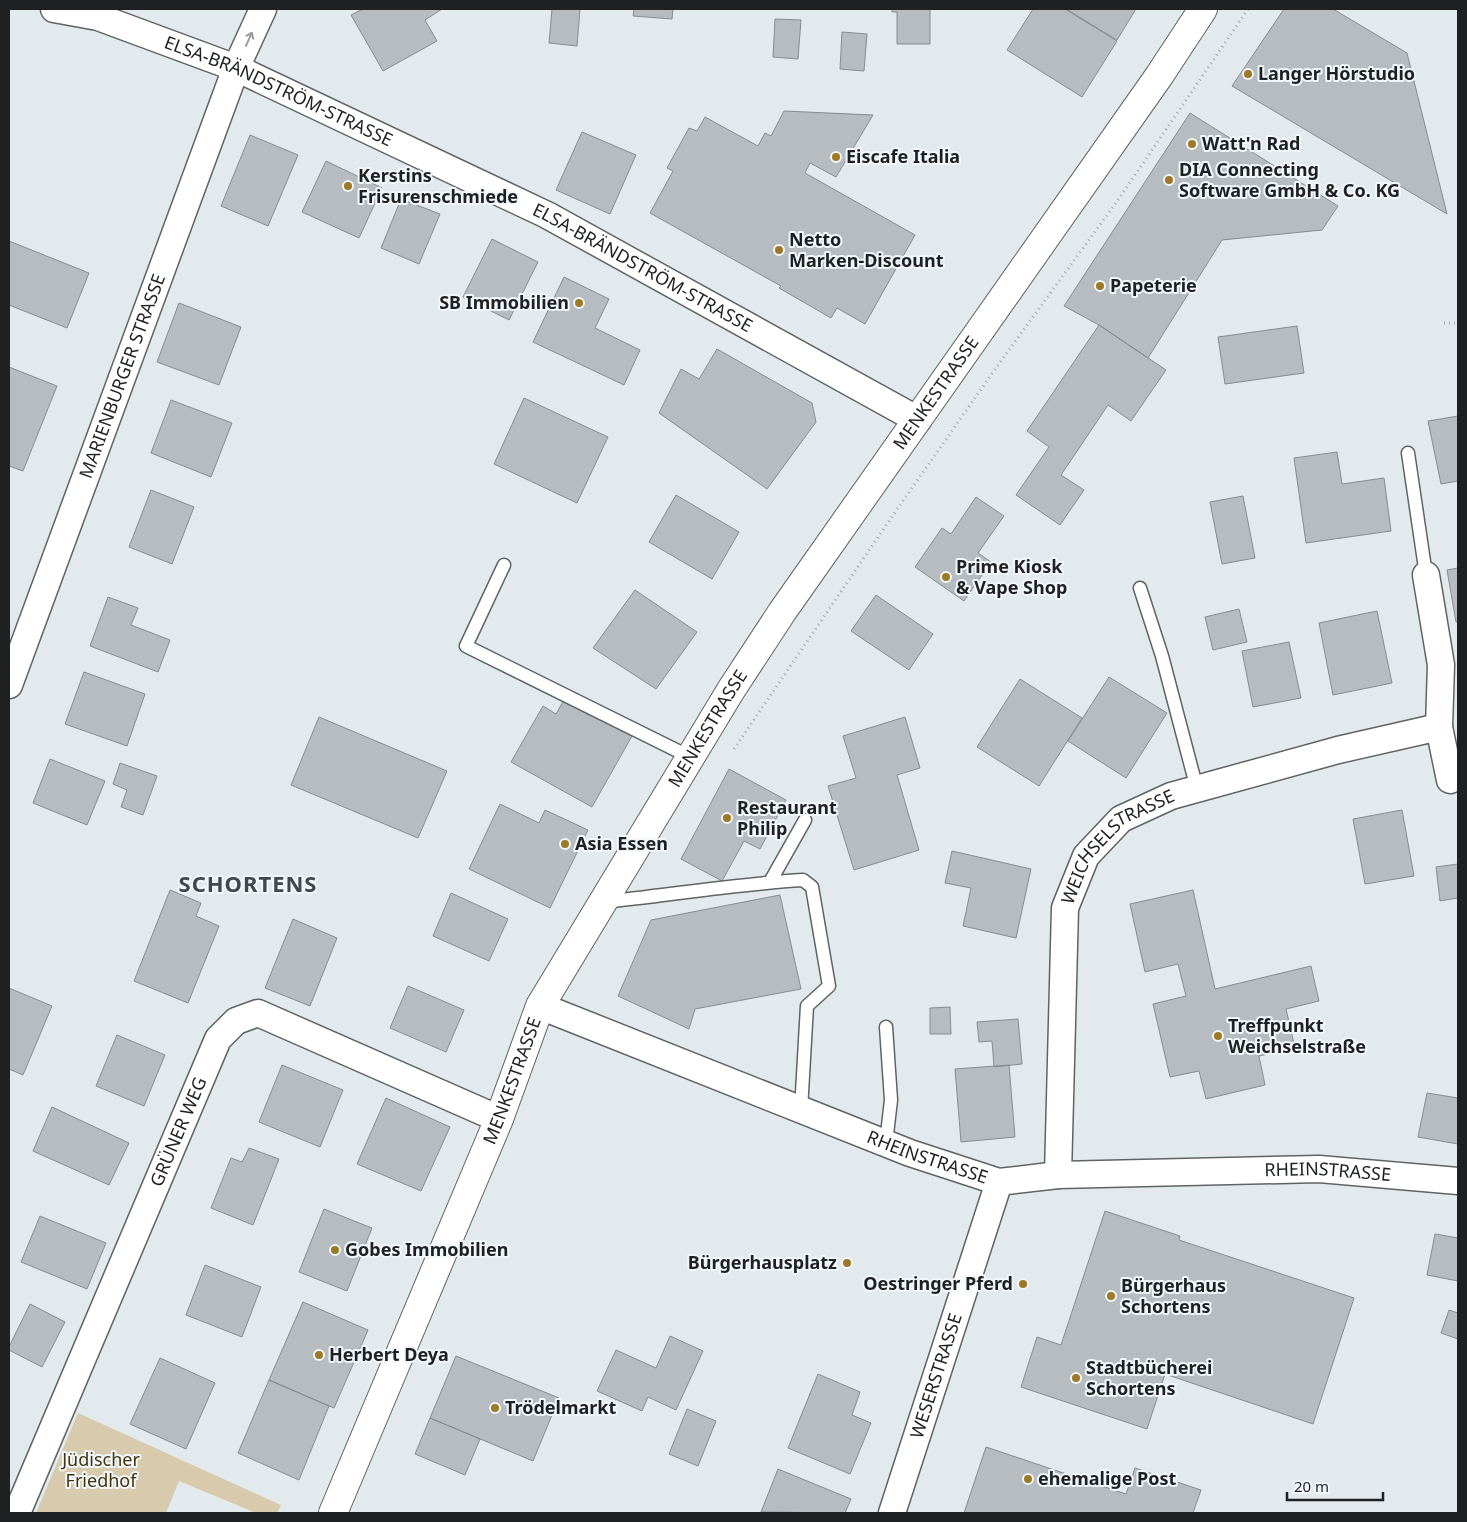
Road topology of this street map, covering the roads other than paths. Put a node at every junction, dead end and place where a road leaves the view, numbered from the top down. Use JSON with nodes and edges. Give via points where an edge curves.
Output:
{"nodes":[{"id":1,"x":54,"y":9,"type":"edge"},
{"id":2,"x":130,"y":9,"type":"edge"},
{"id":3,"x":263,"y":9,"type":"edge"},
{"id":4,"x":1204,"y":9,"type":"edge"},
{"id":5,"x":98,"y":18,"type":"junction"},
{"id":6,"x":236,"y":68,"type":"junction"},
{"id":7,"x":918,"y":420,"type":"junction"},
{"id":8,"x":1408,"y":453,"type":"dead end"},
{"id":9,"x":504,"y":564,"type":"dead end"},
{"id":10,"x":1426,"y":575,"type":"joint"},
{"id":11,"x":1140,"y":588,"type":"dead end"},
{"id":12,"x":9,"y":685,"type":"edge"},
{"id":13,"x":1439,"y":727,"type":"junction"},
{"id":14,"x":690,"y":757,"type":"junction"},
{"id":15,"x":1454,"y":782,"type":"edge"},
{"id":16,"x":1197,"y":789,"type":"junction"},
{"id":17,"x":805,"y":820,"type":"dead end"},
{"id":18,"x":770,"y":882,"type":"junction"},
{"id":19,"x":603,"y":902,"type":"junction"},
{"id":20,"x":540,"y":1006,"type":"junction"},
{"id":21,"x":886,"y":1028,"type":"dead end"},
{"id":22,"x":801,"y":1110,"type":"junction"},
{"id":23,"x":499,"y":1119,"type":"junction"},
{"id":24,"x":886,"y":1143,"type":"junction"},
{"id":25,"x":1058,"y":1175,"type":"junction"},
{"id":26,"x":1458,"y":1181,"type":"edge"},
{"id":27,"x":999,"y":1182,"type":"junction"},
{"id":28,"x":16,"y":1513,"type":"edge"},
{"id":29,"x":334,"y":1513,"type":"edge"},
{"id":30,"x":892,"y":1513,"type":"edge"}],
"edges":[{"from":1,"to":5,"type":"street","name":"ELSA-BRÄNDSTRÖM-STRASSE"},
{"from":2,"to":5,"type":"street"},
{"from":6,"to":3,"type":"street","name":"MARIENBURGER STRASSE","one_way":true},
{"from":4,"to":7,"type":"street","name":"MENKESTRASSE"},
{"from":5,"to":6,"type":"street","name":"ELSA-BRÄNDSTRÖM-STRASSE"},
{"from":6,"to":7,"type":"street","name":"ELSA-BRÄNDSTRÖM-STRASSE","via":[[547,215]]},
{"from":6,"to":12,"type":"street","name":"MARIENBURGER STRASSE"},
{"from":7,"to":14,"type":"street","name":"MENKESTRASSE","via":[[782,612]]},
{"from":8,"to":10,"type":"lane"},
{"from":9,"to":14,"type":"lane","via":[[466,646]]},
{"from":10,"to":13,"type":"street","via":[[1440,665]]},
{"from":11,"to":16,"type":"lane","via":[[1162,656]]},
{"from":13,"to":15,"type":"street"},
{"from":13,"to":16,"type":"street","name":"WEICHSELSTRASSE","via":[[1338,750]]},
{"from":14,"to":19,"type":"street","name":"MENKESTRASSE"},
{"from":16,"to":25,"type":"street","name":"WEICHSELSTRASSE","via":[[1171,796],[1121,819],[1086,856],[1065,908]]},
{"from":17,"to":18,"type":"lane"},
{"from":18,"to":19,"type":"lane"},
{"from":18,"to":22,"type":"lane","via":[[803,880],[812,887],[829,986],[807,1006]]},
{"from":19,"to":20,"type":"street","name":"MENKESTRASSE"},
{"from":20,"to":22,"type":"street","name":"RHEINSTRASSE"},
{"from":20,"to":23,"type":"street","name":"MENKESTRASSE"},
{"from":21,"to":24,"type":"lane","via":[[891,1100]]},
{"from":22,"to":24,"type":"street","name":"RHEINSTRASSE"},
{"from":23,"to":28,"type":"street","name":"GRÜNER WEG","via":[[258,1012],[236,1021],[218,1039]]},
{"from":23,"to":29,"type":"street","name":"MENKESTRASSE"},
{"from":24,"to":27,"type":"street","name":"RHEINSTRASSE"},
{"from":25,"to":26,"type":"street","name":"RHEINSTRASSE","via":[[1319,1169]]},
{"from":25,"to":27,"type":"street","name":"RHEINSTRASSE"},
{"from":27,"to":30,"type":"street","name":"WESERSTRASSE"}]}
